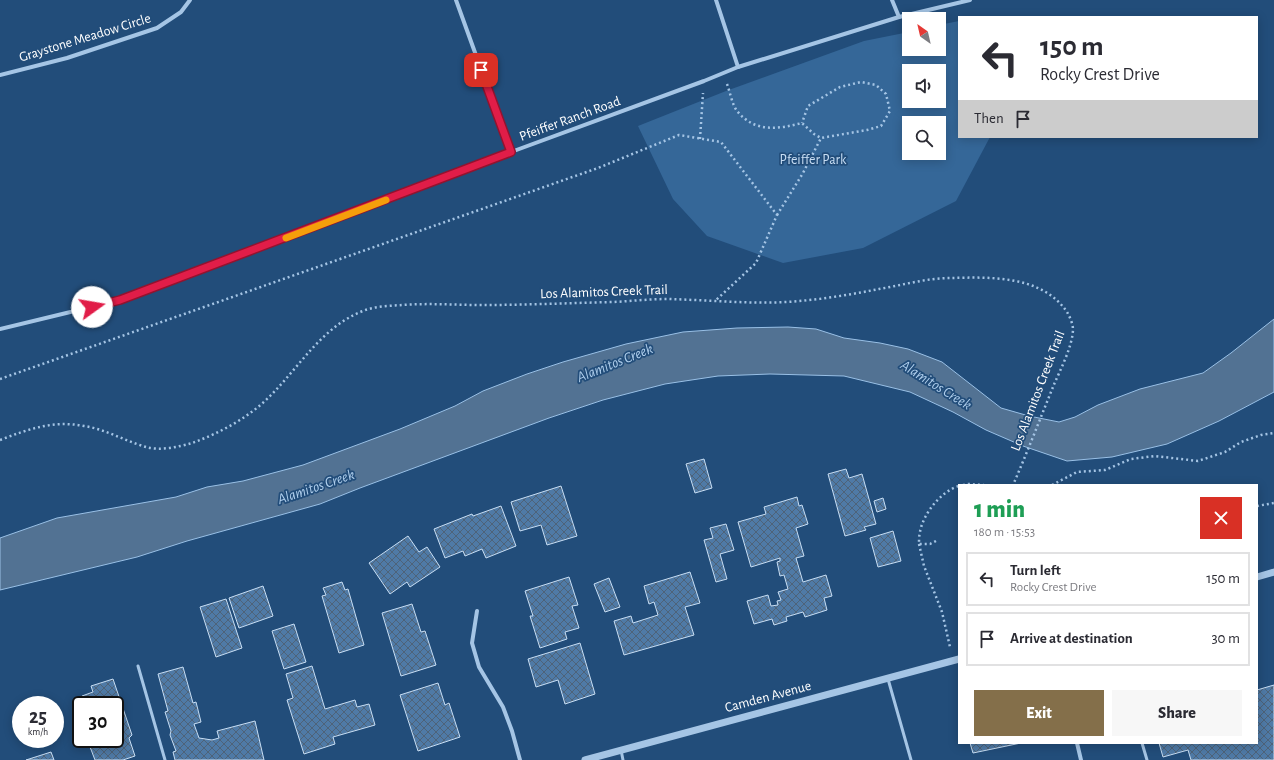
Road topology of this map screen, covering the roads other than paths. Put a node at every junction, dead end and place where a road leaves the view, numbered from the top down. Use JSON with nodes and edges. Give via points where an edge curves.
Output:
{"nodes":[{"id":1,"x":190,"y":0,"type":"edge"},
{"id":2,"x":456,"y":0,"type":"edge"},
{"id":3,"x":716,"y":0,"type":"edge"},
{"id":4,"x":892,"y":0,"type":"edge"},
{"id":5,"x":970,"y":0,"type":"edge"},
{"id":6,"x":899,"y":17,"type":"junction"},
{"id":7,"x":738,"y":67,"type":"junction"},
{"id":8,"x":0,"y":75,"type":"edge"},
{"id":9,"x":511,"y":152,"type":"junction"},
{"id":10,"x":0,"y":329,"type":"edge"},
{"id":11,"x":1274,"y":572,"type":"edge"},
{"id":12,"x":1258,"y":577,"type":"edge"},
{"id":13,"x":477,"y":611,"type":"dead end"},
{"id":14,"x":956,"y":660,"type":"edge"},
{"id":15,"x":138,"y":666,"type":"dead end"},
{"id":16,"x":887,"y":678,"type":"junction"},
{"id":17,"x":1077,"y":744,"type":"edge"},
{"id":18,"x":1142,"y":744,"type":"edge"},
{"id":19,"x":621,"y":750,"type":"junction"},
{"id":20,"x":166,"y":760,"type":"edge"},
{"id":21,"x":520,"y":760,"type":"edge"},
{"id":22,"x":584,"y":760,"type":"edge"},
{"id":23,"x":623,"y":760,"type":"edge"},
{"id":24,"x":911,"y":760,"type":"edge"},
{"id":25,"x":1081,"y":760,"type":"edge"},
{"id":26,"x":1147,"y":760,"type":"edge"}],
"edges":[{"from":1,"to":8,"type":"street","name":"Graystone Meadow Circle","via":[[181,12],[157,28],[67,58]]},
{"from":2,"to":9,"type":"street"},
{"from":3,"to":7,"type":"street"},
{"from":4,"to":6,"type":"street"},
{"from":5,"to":6,"type":"street","name":"Pfeiffer Ranch Road"},
{"from":6,"to":7,"type":"street","name":"Pfeiffer Ranch Road"},
{"from":7,"to":9,"type":"street","name":"Pfeiffer Ranch Road"},
{"from":9,"to":10,"type":"street","name":"Pfeiffer Ranch Road","via":[[120,300]]},
{"from":11,"to":12,"type":"street"},
{"from":13,"to":21,"type":"street","via":[[472,643],[479,667],[503,707]]},
{"from":14,"to":16,"type":"street","name":"Camden Avenue"},
{"from":15,"to":20,"type":"lane"},
{"from":16,"to":19,"type":"street","name":"Camden Avenue"},
{"from":16,"to":24,"type":"lane"},
{"from":17,"to":25,"type":"street"},
{"from":18,"to":26,"type":"lane"},
{"from":19,"to":22,"type":"street","name":"Camden Avenue"},
{"from":19,"to":23,"type":"lane"}]}
